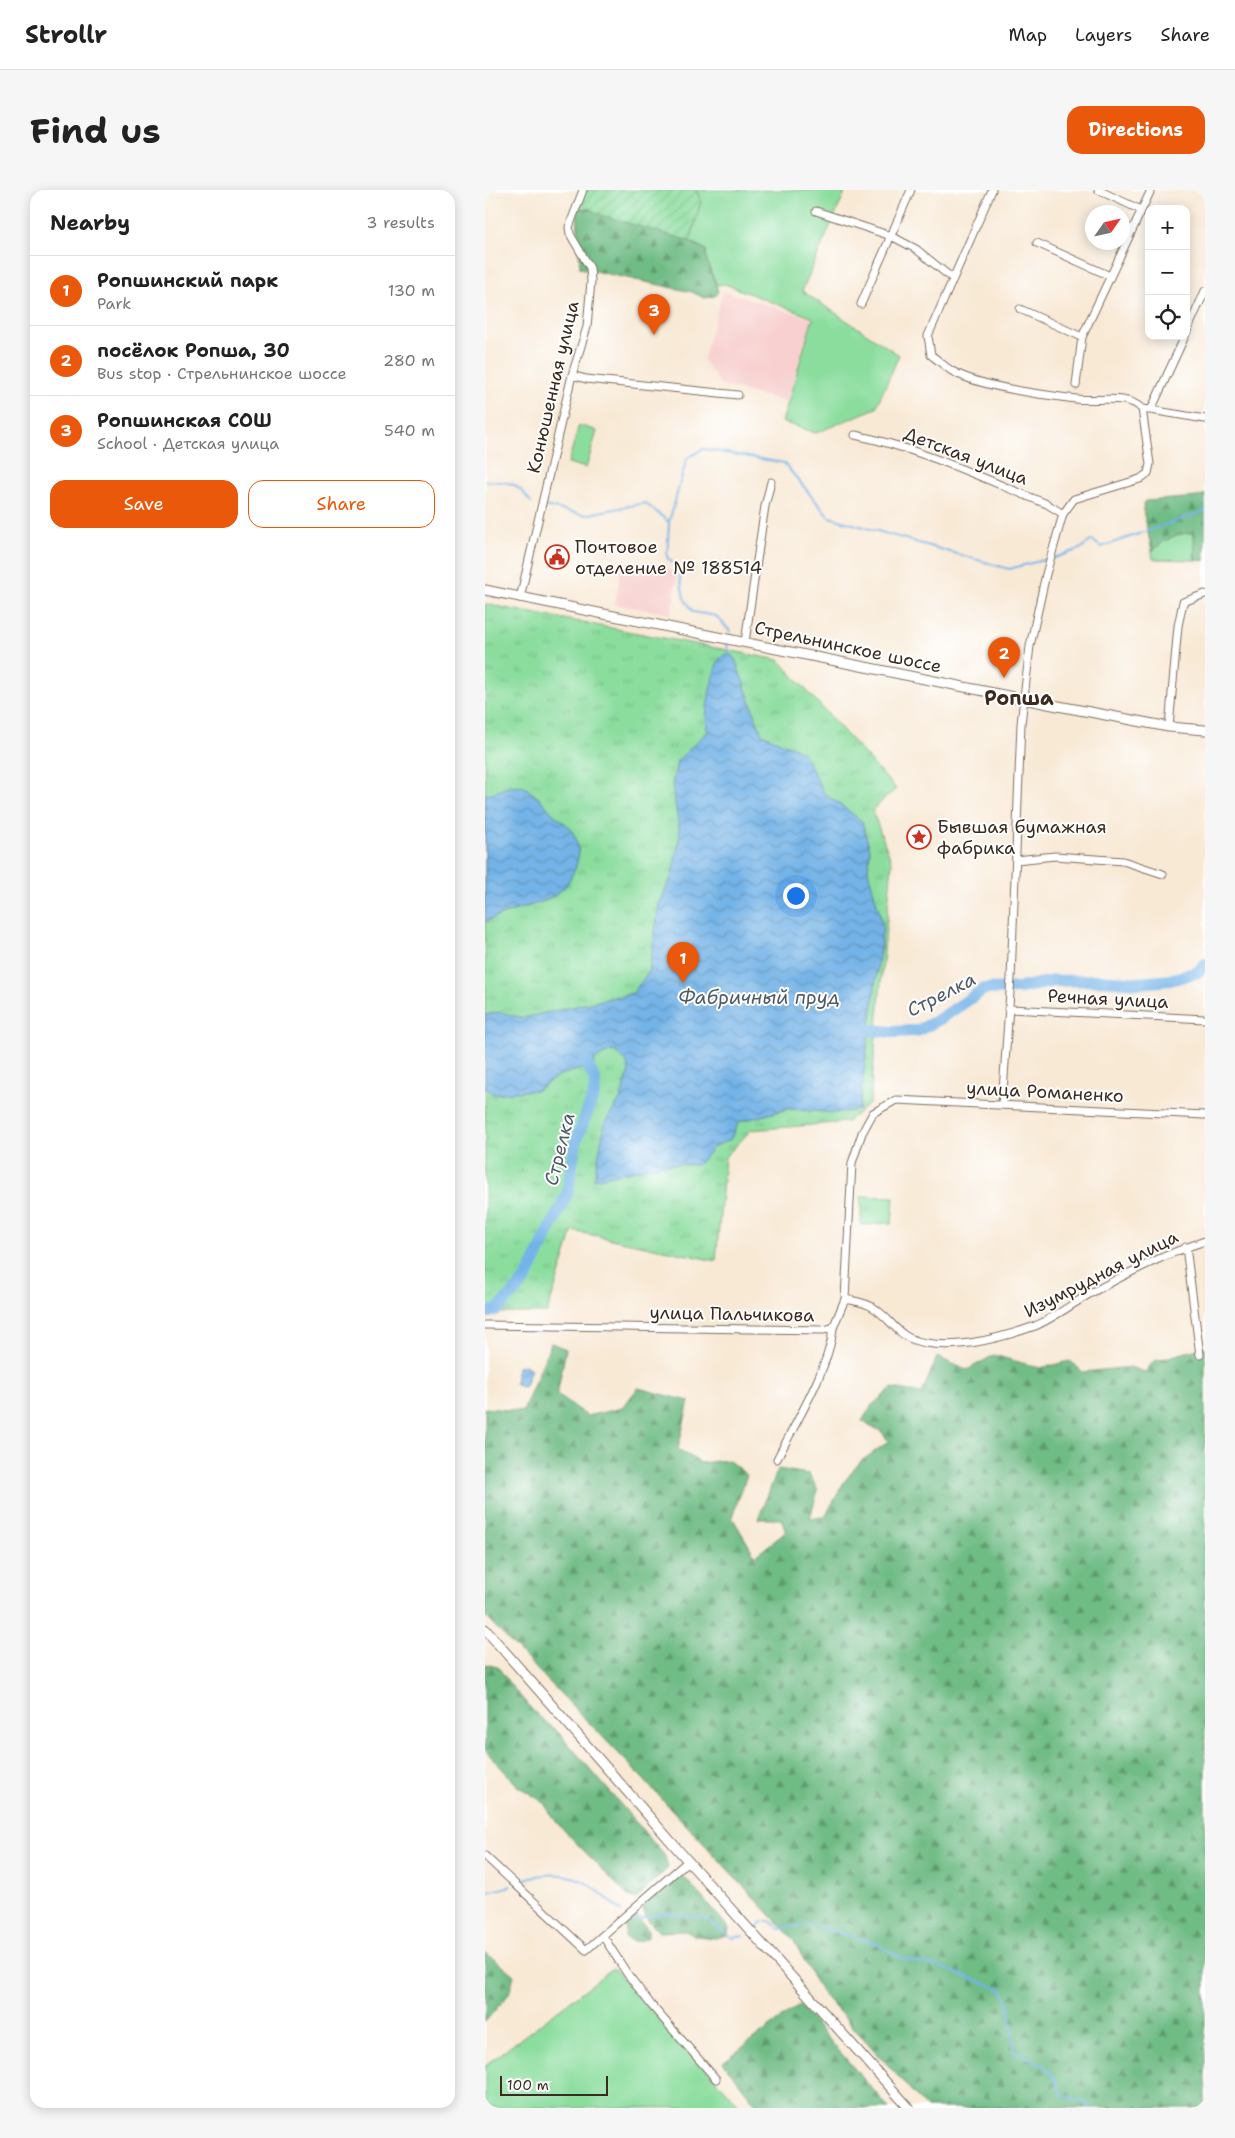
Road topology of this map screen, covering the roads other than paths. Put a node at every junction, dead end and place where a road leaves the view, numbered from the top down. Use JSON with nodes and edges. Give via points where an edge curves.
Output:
{"nodes":[{"id":1,"x":583,"y":190,"type":"edge"},
{"id":2,"x":911,"y":190,"type":"edge"},
{"id":3,"x":992,"y":190,"type":"edge"},
{"id":4,"x":1098,"y":190,"type":"edge"},
{"id":5,"x":1151,"y":190,"type":"edge"},
{"id":6,"x":1141,"y":210,"type":"junction"},
{"id":7,"x":816,"y":211,"type":"dead end"},
{"id":8,"x":891,"y":236,"type":"junction"},
{"id":9,"x":1037,"y":243,"type":"dead end"},
{"id":10,"x":1110,"y":276,"type":"junction"},
{"id":11,"x":953,"y":279,"type":"junction"},
{"id":12,"x":1205,"y":291,"type":"edge"},
{"id":13,"x":861,"y":304,"type":"dead end"},
{"id":14,"x":1020,"y":309,"type":"dead end"},
{"id":15,"x":1190,"y":324,"type":"edge"},
{"id":16,"x":1082,"y":337,"type":"junction"},
{"id":17,"x":1183,"y":340,"type":"edge"},
{"id":18,"x":572,"y":375,"type":"junction"},
{"id":19,"x":1076,"y":385,"type":"dead end"},
{"id":20,"x":738,"y":395,"type":"dead end"},
{"id":21,"x":1142,"y":409,"type":"junction"},
{"id":22,"x":1151,"y":410,"type":"junction"},
{"id":23,"x":1205,"y":419,"type":"edge"},
{"id":24,"x":855,"y":435,"type":"dead end"},
{"id":25,"x":771,"y":482,"type":"dead end"},
{"id":26,"x":1063,"y":514,"type":"junction"},
{"id":27,"x":485,"y":590,"type":"edge"},
{"id":28,"x":1205,"y":594,"type":"edge"},
{"id":29,"x":520,"y":598,"type":"junction"},
{"id":30,"x":745,"y":642,"type":"junction"},
{"id":31,"x":1025,"y":698,"type":"junction"},
{"id":32,"x":1169,"y":727,"type":"junction"},
{"id":33,"x":1205,"y":730,"type":"edge"},
{"id":34,"x":1015,"y":860,"type":"junction"},
{"id":35,"x":1163,"y":874,"type":"dead end"},
{"id":36,"x":1009,"y":1005,"type":"junction"},
{"id":37,"x":1205,"y":1019,"type":"edge"},
{"id":38,"x":884,"y":1105,"type":"joint"},
{"id":39,"x":1002,"y":1105,"type":"junction"},
{"id":40,"x":1205,"y":1116,"type":"edge"},
{"id":41,"x":1205,"y":1241,"type":"edge"},
{"id":42,"x":1186,"y":1247,"type":"junction"},
{"id":43,"x":845,"y":1299,"type":"junction"},
{"id":44,"x":485,"y":1326,"type":"edge"},
{"id":45,"x":833,"y":1328,"type":"junction"},
{"id":46,"x":1200,"y":1356,"type":"dead end"},
{"id":47,"x":777,"y":1459,"type":"dead end"},
{"id":48,"x":485,"y":1629,"type":"edge"},
{"id":49,"x":485,"y":1856,"type":"edge"},
{"id":50,"x":687,"y":1861,"type":"junction"},
{"id":51,"x":603,"y":1936,"type":"junction"},
{"id":52,"x":715,"y":2078,"type":"dead end"},
{"id":53,"x":909,"y":2108,"type":"edge"}],
"edges":[{"from":1,"to":18,"type":"street","name":"Конюшенная улица","via":[[569,227],[590,268],[591,281],[587,327]]},
{"from":2,"to":8,"type":"street"},
{"from":3,"to":11,"type":"street"},
{"from":4,"to":6,"type":"street"},
{"from":5,"to":6,"type":"street"},
{"from":6,"to":10,"type":"street"},
{"from":7,"to":8,"type":"street"},
{"from":8,"to":11,"type":"street","via":[[916,249]]},
{"from":8,"to":13,"type":"street"},
{"from":9,"to":10,"type":"street"},
{"from":10,"to":16,"type":"street"},
{"from":11,"to":21,"type":"street","via":[[928,336],[931,355],[953,371],[1001,386],[1078,400],[1123,400],[1137,403]]},
{"from":12,"to":15,"type":"street"},
{"from":14,"to":16,"type":"street"},
{"from":16,"to":19,"type":"street"},
{"from":17,"to":22,"type":"street"},
{"from":18,"to":20,"type":"street"},
{"from":18,"to":29,"type":"street","name":"Конюшенная улица"},
{"from":21,"to":22,"type":"street"},
{"from":21,"to":26,"type":"street","via":[[1150,464],[1148,473],[1140,479],[1074,500]]},
{"from":22,"to":23,"type":"street"},
{"from":24,"to":26,"type":"street","name":"Детская улица","via":[[922,454],[1047,504]]},
{"from":25,"to":30,"type":"street"},
{"from":26,"to":31,"type":"street","via":[[1030,646]]},
{"from":27,"to":29,"type":"main road","name":"Стрельнинское шоссе"},
{"from":28,"to":32,"type":"street","via":[[1183,602]]},
{"from":29,"to":30,"type":"main road","name":"Стрельнинское шоссе"},
{"from":30,"to":31,"type":"main road","name":"Стрельнинское шоссе"},
{"from":31,"to":32,"type":"main road","name":"Стрельнинское шоссе"},
{"from":31,"to":34,"type":"street"},
{"from":32,"to":33,"type":"main road","name":"Стрельнинское шоссе"},
{"from":34,"to":35,"type":"street","via":[[1055,856],[1123,861]]},
{"from":34,"to":36,"type":"street"},
{"from":36,"to":37,"type":"street","name":"Речная улица"},
{"from":36,"to":39,"type":"street"},
{"from":38,"to":39,"type":"street","name":"улица Романенко","via":[[904,1099]]},
{"from":38,"to":43,"type":"street","name":"улица Пальчикова","via":[[873,1112],[852,1163]]},
{"from":39,"to":40,"type":"street","name":"улица Романенко"},
{"from":41,"to":42,"type":"street","name":"Изумрудная улица"},
{"from":42,"to":43,"type":"street","name":"Изумрудная улица","via":[[1091,1293],[1036,1325],[968,1343],[945,1346],[906,1337],[874,1308]]},
{"from":42,"to":46,"type":"street"},
{"from":43,"to":45,"type":"street","name":"улица Пальчикова"},
{"from":44,"to":45,"type":"street","name":"улица Пальчикова"},
{"from":45,"to":47,"type":"street","via":[[832,1339],[811,1393]]},
{"from":48,"to":50,"type":"main road"},
{"from":49,"to":51,"type":"street","via":[[586,1950]]},
{"from":50,"to":51,"type":"street"},
{"from":50,"to":53,"type":"main road"},
{"from":51,"to":52,"type":"street","via":[[652,2006]]}]}
